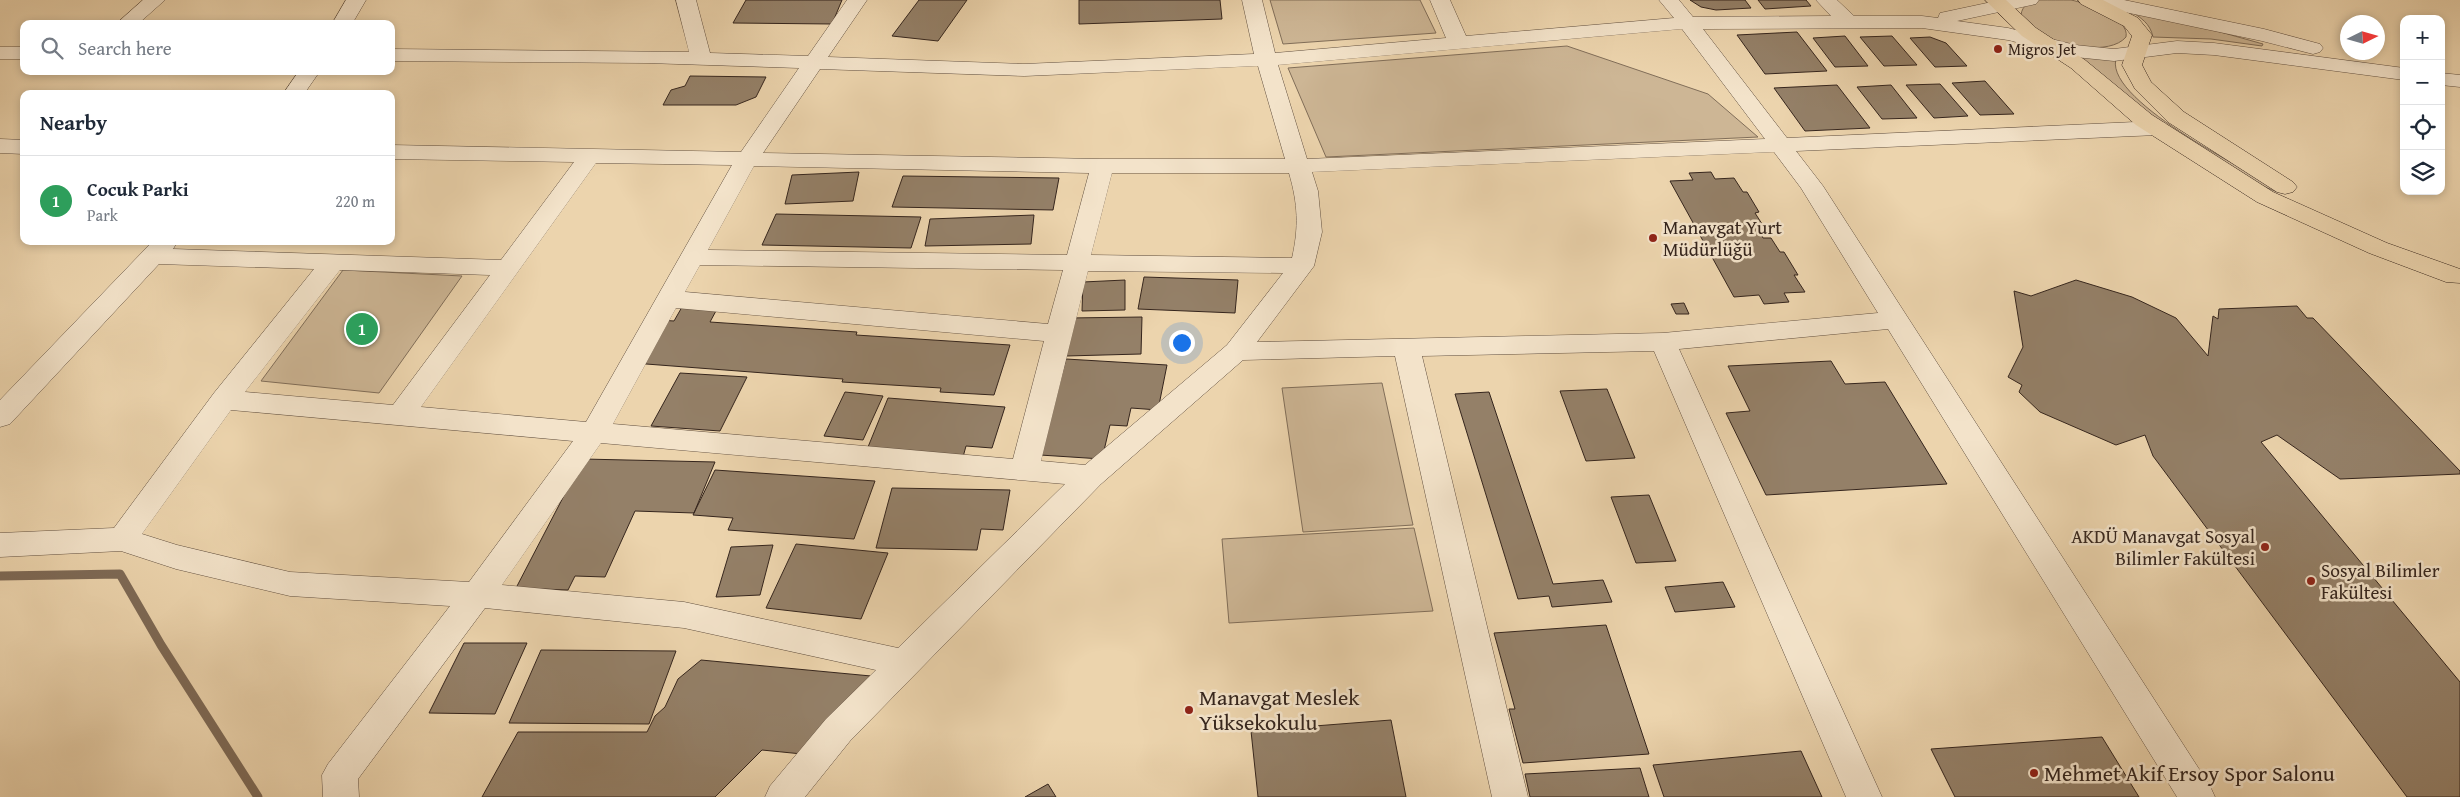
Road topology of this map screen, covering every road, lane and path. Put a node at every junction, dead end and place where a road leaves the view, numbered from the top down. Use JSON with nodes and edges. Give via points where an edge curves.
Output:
{"nodes":[{"id":1,"x":155,"y":0,"type":"edge"},
{"id":2,"x":356,"y":0,"type":"edge"},
{"id":3,"x":686,"y":0,"type":"edge"},
{"id":4,"x":857,"y":0,"type":"edge"},
{"id":5,"x":1252,"y":0,"type":"edge"},
{"id":6,"x":1440,"y":0,"type":"edge"},
{"id":7,"x":1669,"y":0,"type":"edge"},
{"id":8,"x":1826,"y":0,"type":"edge"},
{"id":9,"x":2029,"y":0,"type":"edge"},
{"id":10,"x":2088,"y":0,"type":"edge"},
{"id":11,"x":2096,"y":0,"type":"edge"},
{"id":12,"x":1998,"y":3,"type":"edge"},
{"id":13,"x":131,"y":20,"type":"edge"},
{"id":14,"x":344,"y":20,"type":"edge"},
{"id":15,"x":1922,"y":22,"type":"junction"},
{"id":16,"x":1687,"y":23,"type":"junction"},
{"id":17,"x":1849,"y":23,"type":"junction"},
{"id":18,"x":1459,"y":44,"type":"junction"},
{"id":19,"x":2045,"y":44,"type":"junction"},
{"id":20,"x":0,"y":53,"type":"edge"},
{"id":21,"x":20,"y":53,"type":"edge"},
{"id":22,"x":2136,"y":54,"type":"junction"},
{"id":23,"x":395,"y":55,"type":"edge"},
{"id":24,"x":701,"y":58,"type":"junction"},
{"id":25,"x":1266,"y":60,"type":"junction"},
{"id":26,"x":813,"y":62,"type":"junction"},
{"id":27,"x":2400,"y":72,"type":"edge"},
{"id":28,"x":2400,"y":72,"type":"edge"},
{"id":29,"x":307,"y":75,"type":"edge"},
{"id":30,"x":2445,"y":79,"type":"edge"},
{"id":31,"x":2460,"y":81,"type":"edge"},
{"id":32,"x":297,"y":90,"type":"edge"},
{"id":33,"x":2157,"y":128,"type":"junction"},
{"id":34,"x":1780,"y":146,"type":"junction"},
{"id":35,"x":13,"y":147,"type":"edge"},
{"id":36,"x":395,"y":152,"type":"edge"},
{"id":37,"x":590,"y":156,"type":"junction"},
{"id":38,"x":746,"y":159,"type":"junction"},
{"id":39,"x":0,"y":161,"type":"edge"},
{"id":40,"x":1102,"y":166,"type":"junction"},
{"id":41,"x":1298,"y":166,"type":"junction"},
{"id":42,"x":160,"y":248,"type":"edge"},
{"id":43,"x":691,"y":258,"type":"junction"},
{"id":44,"x":333,"y":262,"type":"junction"},
{"id":45,"x":1077,"y":263,"type":"junction"},
{"id":46,"x":1302,"y":266,"type":"junction"},
{"id":47,"x":508,"y":268,"type":"junction"},
{"id":48,"x":2457,"y":277,"type":"edge"},
{"id":49,"x":668,"y":299,"type":"junction"},
{"id":50,"x":1896,"y":320,"type":"junction"},
{"id":51,"x":1059,"y":334,"type":"junction"},
{"id":52,"x":1663,"y":342,"type":"junction"},
{"id":53,"x":1406,"y":346,"type":"junction"},
{"id":54,"x":1236,"y":351,"type":"junction"},
{"id":55,"x":224,"y":400,"type":"junction"},
{"id":56,"x":400,"y":415,"type":"junction"},
{"id":57,"x":0,"y":417,"type":"edge"},
{"id":58,"x":594,"y":432,"type":"junction"},
{"id":59,"x":1024,"y":470,"type":"junction"},
{"id":60,"x":1092,"y":476,"type":"junction"},
{"id":61,"x":122,"y":539,"type":"junction"},
{"id":62,"x":0,"y":545,"type":"edge"},
{"id":63,"x":477,"y":595,"type":"junction"},
{"id":64,"x":904,"y":664,"type":"junction"},
{"id":65,"x":341,"y":797,"type":"edge"},
{"id":66,"x":783,"y":797,"type":"edge"},
{"id":67,"x":1510,"y":797,"type":"edge"},
{"id":68,"x":1864,"y":797,"type":"edge"},
{"id":69,"x":2197,"y":797,"type":"edge"}],
"edges":[{"from":1,"to":13,"type":"street"},
{"from":2,"to":14,"type":"street"},
{"from":3,"to":24,"type":"street"},
{"from":4,"to":26,"type":"street"},
{"from":5,"to":25,"type":"street"},
{"from":6,"to":18,"type":"street"},
{"from":7,"to":16,"type":"street"},
{"from":8,"to":17,"type":"street"},
{"from":9,"to":12,"type":"street"},
{"from":10,"to":22,"type":"main road","via":[[2131,22],[2142,36]]},
{"from":11,"to":28,"type":"street","via":[[2264,35]]},
{"from":12,"to":15,"type":"street"},
{"from":12,"to":19,"type":"main road"},
{"from":15,"to":17,"type":"street"},
{"from":15,"to":19,"type":"street","via":[[2001,32]]},
{"from":16,"to":17,"type":"street"},
{"from":16,"to":18,"type":"street"},
{"from":16,"to":34,"type":"street"},
{"from":18,"to":25,"type":"street"},
{"from":19,"to":22,"type":"street","via":[[2075,51]]},
{"from":19,"to":33,"type":"main road","via":[[2078,64]]},
{"from":20,"to":21,"type":"street"},
{"from":22,"to":27,"type":"street","via":[[2177,47],[2214,49]]},
{"from":22,"to":48,"type":"main road","via":[[2132,65],[2142,85],[2176,117],[2284,187]]},
{"from":23,"to":24,"type":"street"},
{"from":24,"to":26,"type":"street"},
{"from":25,"to":26,"type":"street","via":[[1024,70]]},
{"from":25,"to":41,"type":"street"},
{"from":26,"to":38,"type":"street"},
{"from":29,"to":32,"type":"street"},
{"from":30,"to":31,"type":"street"},
{"from":33,"to":34,"type":"street"},
{"from":33,"to":48,"type":"main road","via":[[2265,197],[2378,248]]},
{"from":34,"to":41,"type":"street"},
{"from":34,"to":50,"type":"street","via":[[1811,186]]},
{"from":35,"to":39,"type":"street"},
{"from":36,"to":37,"type":"street"},
{"from":37,"to":38,"type":"street"},
{"from":37,"to":47,"type":"street"},
{"from":38,"to":40,"type":"street"},
{"from":38,"to":43,"type":"street"},
{"from":40,"to":41,"type":"street"},
{"from":40,"to":45,"type":"street"},
{"from":41,"to":46,"type":"street","via":[[1306,190],[1310,232]]},
{"from":42,"to":44,"type":"street"},
{"from":42,"to":57,"type":"street"},
{"from":43,"to":45,"type":"street"},
{"from":43,"to":49,"type":"street"},
{"from":44,"to":47,"type":"street"},
{"from":44,"to":55,"type":"street"},
{"from":45,"to":46,"type":"street"},
{"from":45,"to":51,"type":"street"},
{"from":46,"to":54,"type":"street"},
{"from":47,"to":56,"type":"street"},
{"from":49,"to":51,"type":"street"},
{"from":49,"to":58,"type":"street"},
{"from":50,"to":52,"type":"street"},
{"from":50,"to":69,"type":"street"},
{"from":51,"to":59,"type":"street"},
{"from":52,"to":53,"type":"street"},
{"from":52,"to":68,"type":"street"},
{"from":53,"to":54,"type":"street"},
{"from":53,"to":67,"type":"street"},
{"from":54,"to":60,"type":"street"},
{"from":55,"to":56,"type":"street"},
{"from":55,"to":61,"type":"street"},
{"from":56,"to":58,"type":"street"},
{"from":58,"to":59,"type":"street"},
{"from":58,"to":63,"type":"street"},
{"from":59,"to":60,"type":"street"},
{"from":60,"to":64,"type":"street"},
{"from":61,"to":62,"type":"street"},
{"from":61,"to":63,"type":"street","via":[[176,558],[290,584]]},
{"from":63,"to":64,"type":"street","via":[[684,615]]},
{"from":63,"to":65,"type":"street","via":[[340,775]]},
{"from":64,"to":66,"type":"street","via":[[838,730]]}]}
